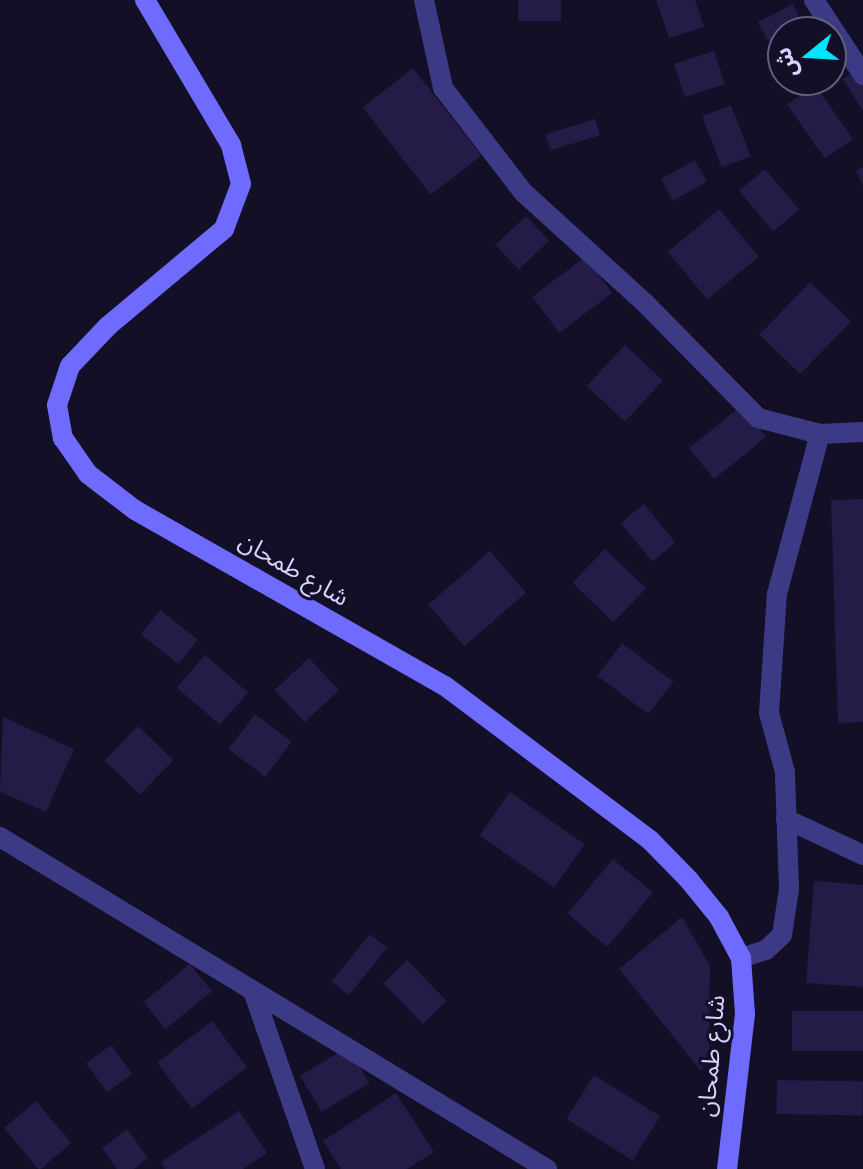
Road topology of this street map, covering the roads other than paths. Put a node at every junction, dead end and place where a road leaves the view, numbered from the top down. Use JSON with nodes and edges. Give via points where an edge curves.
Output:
{"nodes":[{"id":1,"x":145,"y":0,"type":"edge"},
{"id":2,"x":424,"y":0,"type":"edge"},
{"id":3,"x":814,"y":0,"type":"edge"},
{"id":4,"x":863,"y":75,"type":"edge"},
{"id":5,"x":863,"y":432,"type":"edge"},
{"id":6,"x":820,"y":434,"type":"junction"},
{"id":7,"x":786,"y":819,"type":"junction"},
{"id":8,"x":0,"y":837,"type":"edge"},
{"id":9,"x":863,"y":855,"type":"edge"},
{"id":10,"x":741,"y":958,"type":"junction"},
{"id":11,"x":253,"y":991,"type":"junction"},
{"id":12,"x":315,"y":1169,"type":"edge"},
{"id":13,"x":547,"y":1169,"type":"edge"},
{"id":14,"x":727,"y":1169,"type":"edge"}],
"edges":[{"from":1,"to":10,"type":"street","name":"شارع طمحان","via":[[231,145],[241,184],[224,229],[108,326],[70,366],[57,405],[63,438],[88,474],[135,510],[445,686],[650,840],[719,917]]},
{"from":2,"to":6,"type":"street","via":[[443,88],[523,192],[645,303],[758,418]]},
{"from":3,"to":4,"type":"street"},
{"from":5,"to":6,"type":"street"},
{"from":6,"to":7,"type":"street","via":[[777,594],[769,713],[785,772]]},
{"from":7,"to":9,"type":"street"},
{"from":7,"to":10,"type":"street","via":[[789,889],[782,935],[766,950]]},
{"from":8,"to":11,"type":"street"},
{"from":10,"to":14,"type":"street","name":"شارع طمحان","via":[[745,1014]]},
{"from":11,"to":12,"type":"street"},
{"from":11,"to":13,"type":"street"}]}
